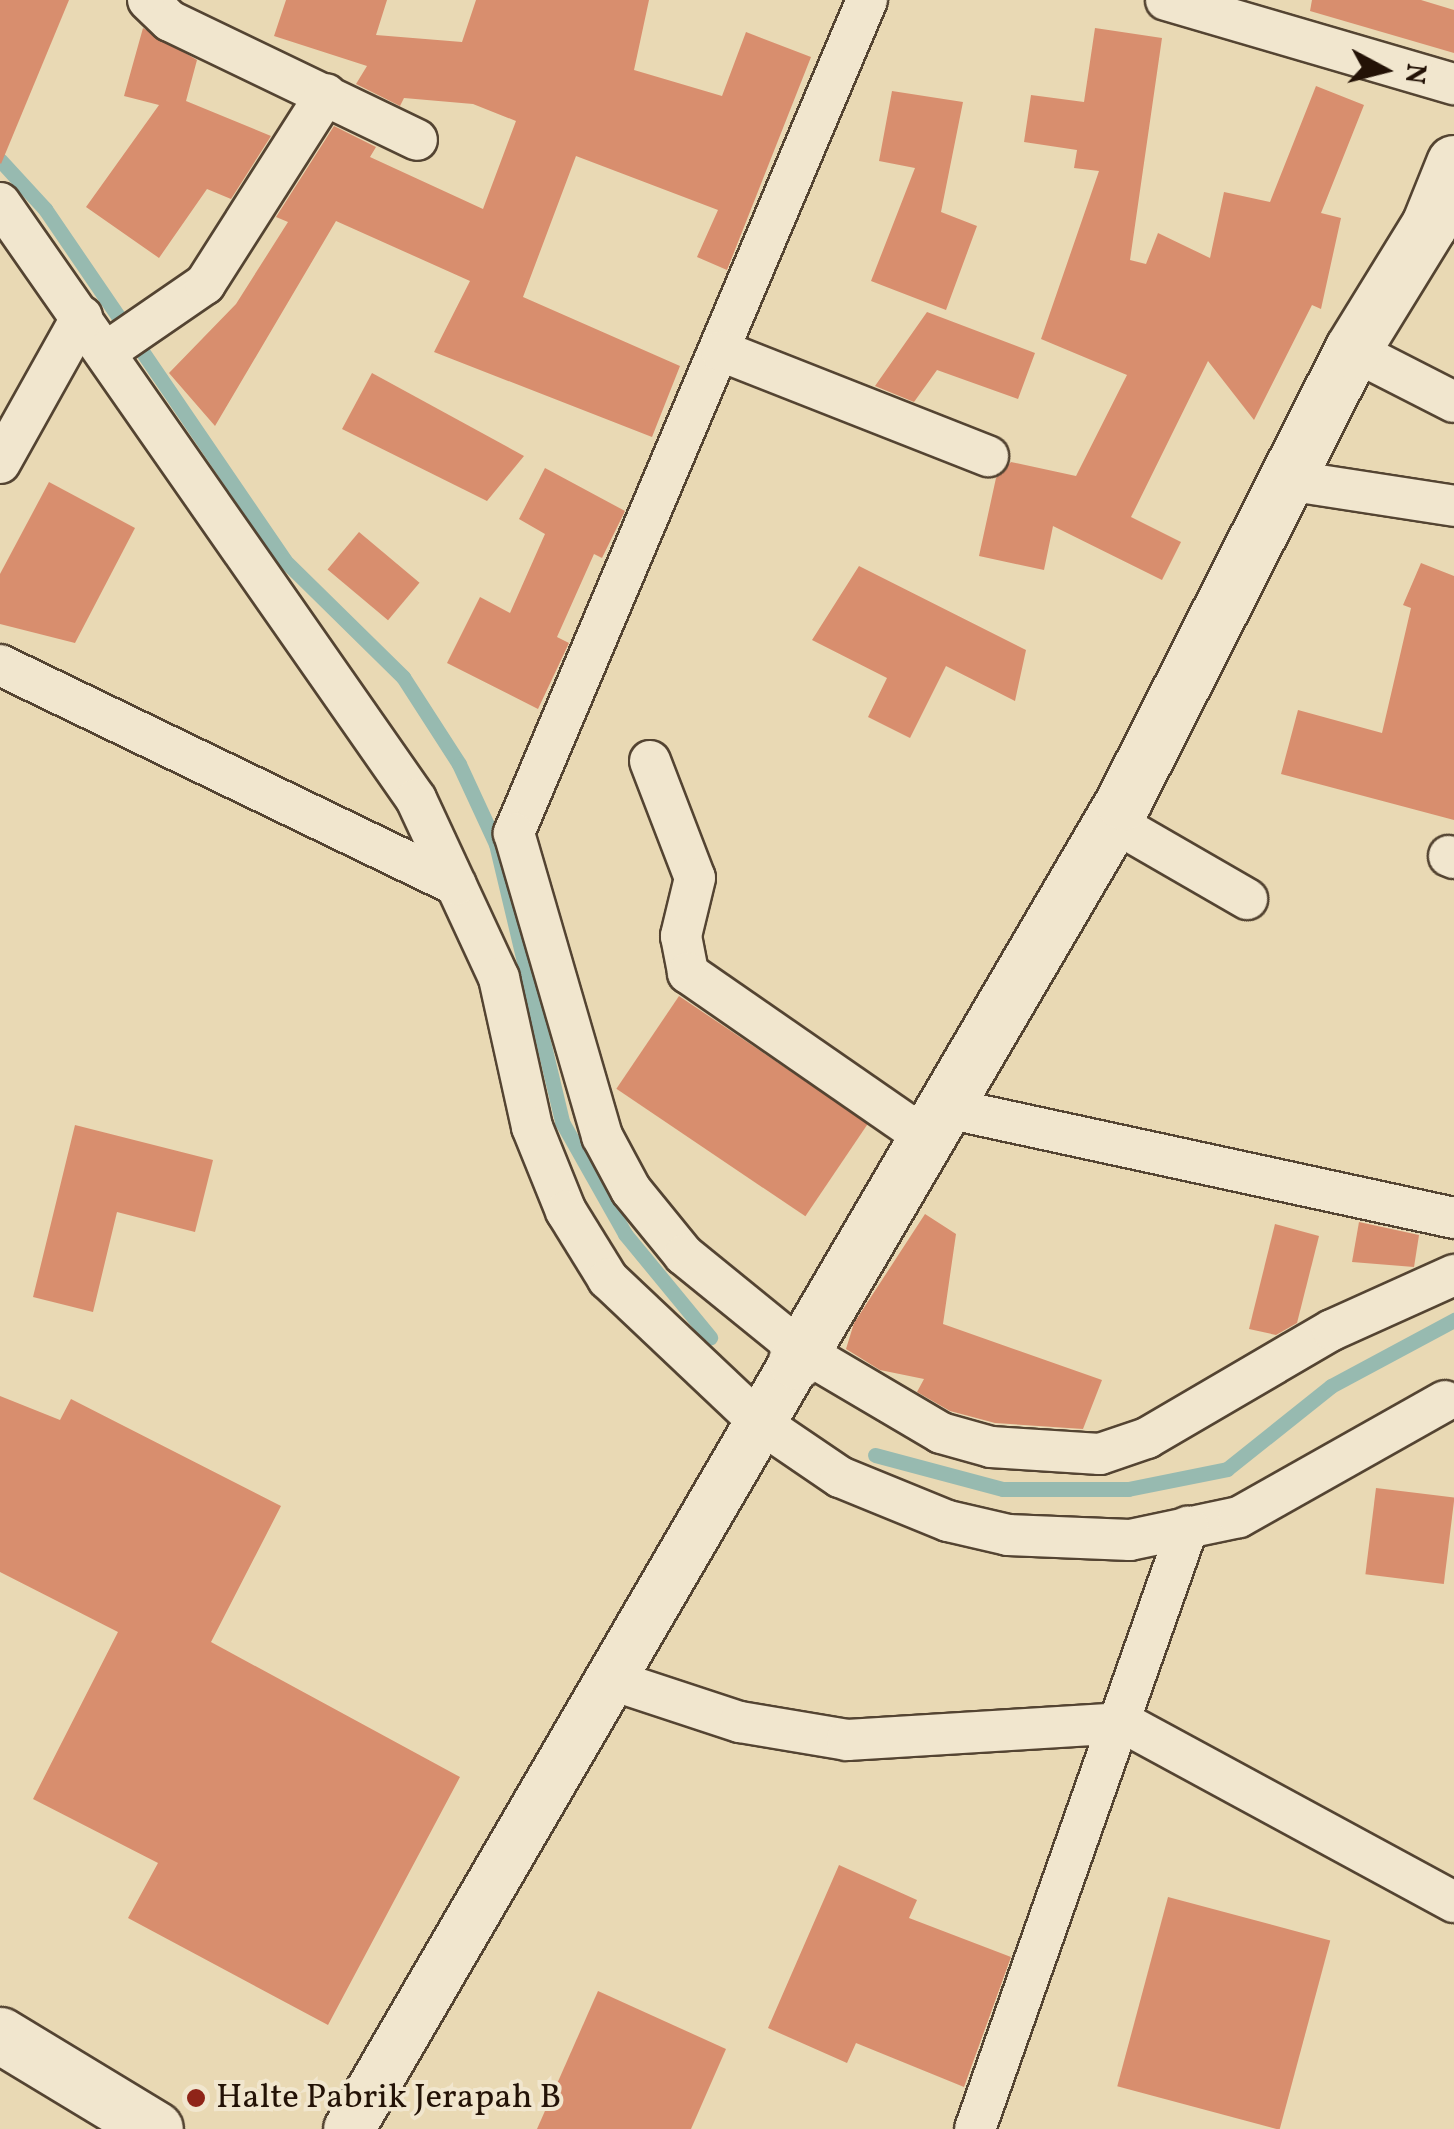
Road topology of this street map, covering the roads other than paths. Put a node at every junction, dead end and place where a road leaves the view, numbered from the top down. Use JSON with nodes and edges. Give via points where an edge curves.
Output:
{"nodes":[{"id":1,"x":148,"y":0,"type":"edge"},
{"id":2,"x":867,"y":0,"type":"edge"},
{"id":3,"x":1166,"y":0,"type":"edge"},
{"id":4,"x":1454,"y":84,"type":"edge"},
{"id":5,"x":326,"y":94,"type":"junction"},
{"id":6,"x":417,"y":140,"type":"dead end"},
{"id":7,"x":1454,"y":163,"type":"edge"},
{"id":8,"x":0,"y":203,"type":"edge"},
{"id":9,"x":82,"y":316,"type":"junction"},
{"id":10,"x":112,"y":348,"type":"junction"},
{"id":11,"x":1352,"y":350,"type":"junction"},
{"id":12,"x":721,"y":351,"type":"junction"},
{"id":13,"x":1454,"y":402,"type":"edge"},
{"id":14,"x":988,"y":456,"type":"dead end"},
{"id":15,"x":0,"y":464,"type":"edge"},
{"id":16,"x":1287,"y":480,"type":"junction"},
{"id":17,"x":1454,"y":506,"type":"edge"},
{"id":18,"x":0,"y":665,"type":"edge"},
{"id":19,"x":650,"y":761,"type":"dead end"},
{"id":20,"x":1112,"y":821,"type":"junction"},
{"id":21,"x":487,"y":892,"type":"junction"},
{"id":22,"x":1247,"y":899,"type":"dead end"},
{"id":23,"x":937,"y":1124,"type":"junction"},
{"id":24,"x":1454,"y":1218,"type":"edge"},
{"id":25,"x":1454,"y":1275,"type":"edge"},
{"id":26,"x":799,"y":1356,"type":"junction"},
{"id":27,"x":1446,"y":1401,"type":"dead end"},
{"id":28,"x":759,"y":1422,"type":"junction"},
{"id":29,"x":1188,"y":1527,"type":"junction"},
{"id":30,"x":612,"y":1680,"type":"junction"},
{"id":31,"x":1124,"y":1723,"type":"junction"},
{"id":32,"x":1454,"y":1902,"type":"edge"},
{"id":33,"x":0,"y":2035,"type":"edge"},
{"id":34,"x":154,"y":2129,"type":"edge"},
{"id":35,"x":349,"y":2129,"type":"edge"},
{"id":36,"x":975,"y":2129,"type":"edge"}],
"edges":[{"from":1,"to":5,"type":"street","via":[[170,21]]},
{"from":2,"to":12,"type":"street"},
{"from":3,"to":4,"type":"street"},
{"from":5,"to":6,"type":"street"},
{"from":5,"to":10,"type":"street","via":[[237,242],[188,301]]},
{"from":7,"to":11,"type":"main road","via":[[1429,225]]},
{"from":8,"to":9,"type":"street"},
{"from":9,"to":10,"type":"street"},
{"from":9,"to":15,"type":"street"},
{"from":10,"to":21,"type":"street","via":[[416,799]]},
{"from":11,"to":13,"type":"street"},
{"from":11,"to":16,"type":"main road"},
{"from":12,"to":14,"type":"street"},
{"from":12,"to":21,"type":"street","via":[[613,616],[519,815],[514,849]]},
{"from":16,"to":17,"type":"street"},
{"from":16,"to":20,"type":"main road"},
{"from":18,"to":21,"type":"street"},
{"from":19,"to":23,"type":"street","via":[[695,878],[681,936],[688,974]]},
{"from":20,"to":22,"type":"street"},
{"from":20,"to":23,"type":"main road"},
{"from":21,"to":26,"type":"street","via":[[631,1190],[684,1255]]},
{"from":21,"to":28,"type":"street","via":[[532,1126],[566,1212],[608,1279]]},
{"from":23,"to":24,"type":"street"},
{"from":23,"to":26,"type":"main road"},
{"from":25,"to":26,"type":"street","via":[[1332,1330],[1147,1438],[1100,1454],[1030,1452],[941,1433]]},
{"from":26,"to":28,"type":"street"},
{"from":27,"to":29,"type":"street","via":[[1238,1517]]},
{"from":28,"to":29,"type":"street","via":[[840,1477],[981,1530],[1130,1540]]},
{"from":28,"to":30,"type":"street"},
{"from":29,"to":31,"type":"street"},
{"from":30,"to":31,"type":"street","via":[[740,1722],[848,1740]]},
{"from":30,"to":35,"type":"street"},
{"from":31,"to":32,"type":"street"},
{"from":31,"to":36,"type":"street"},
{"from":33,"to":34,"type":"main road"}]}
